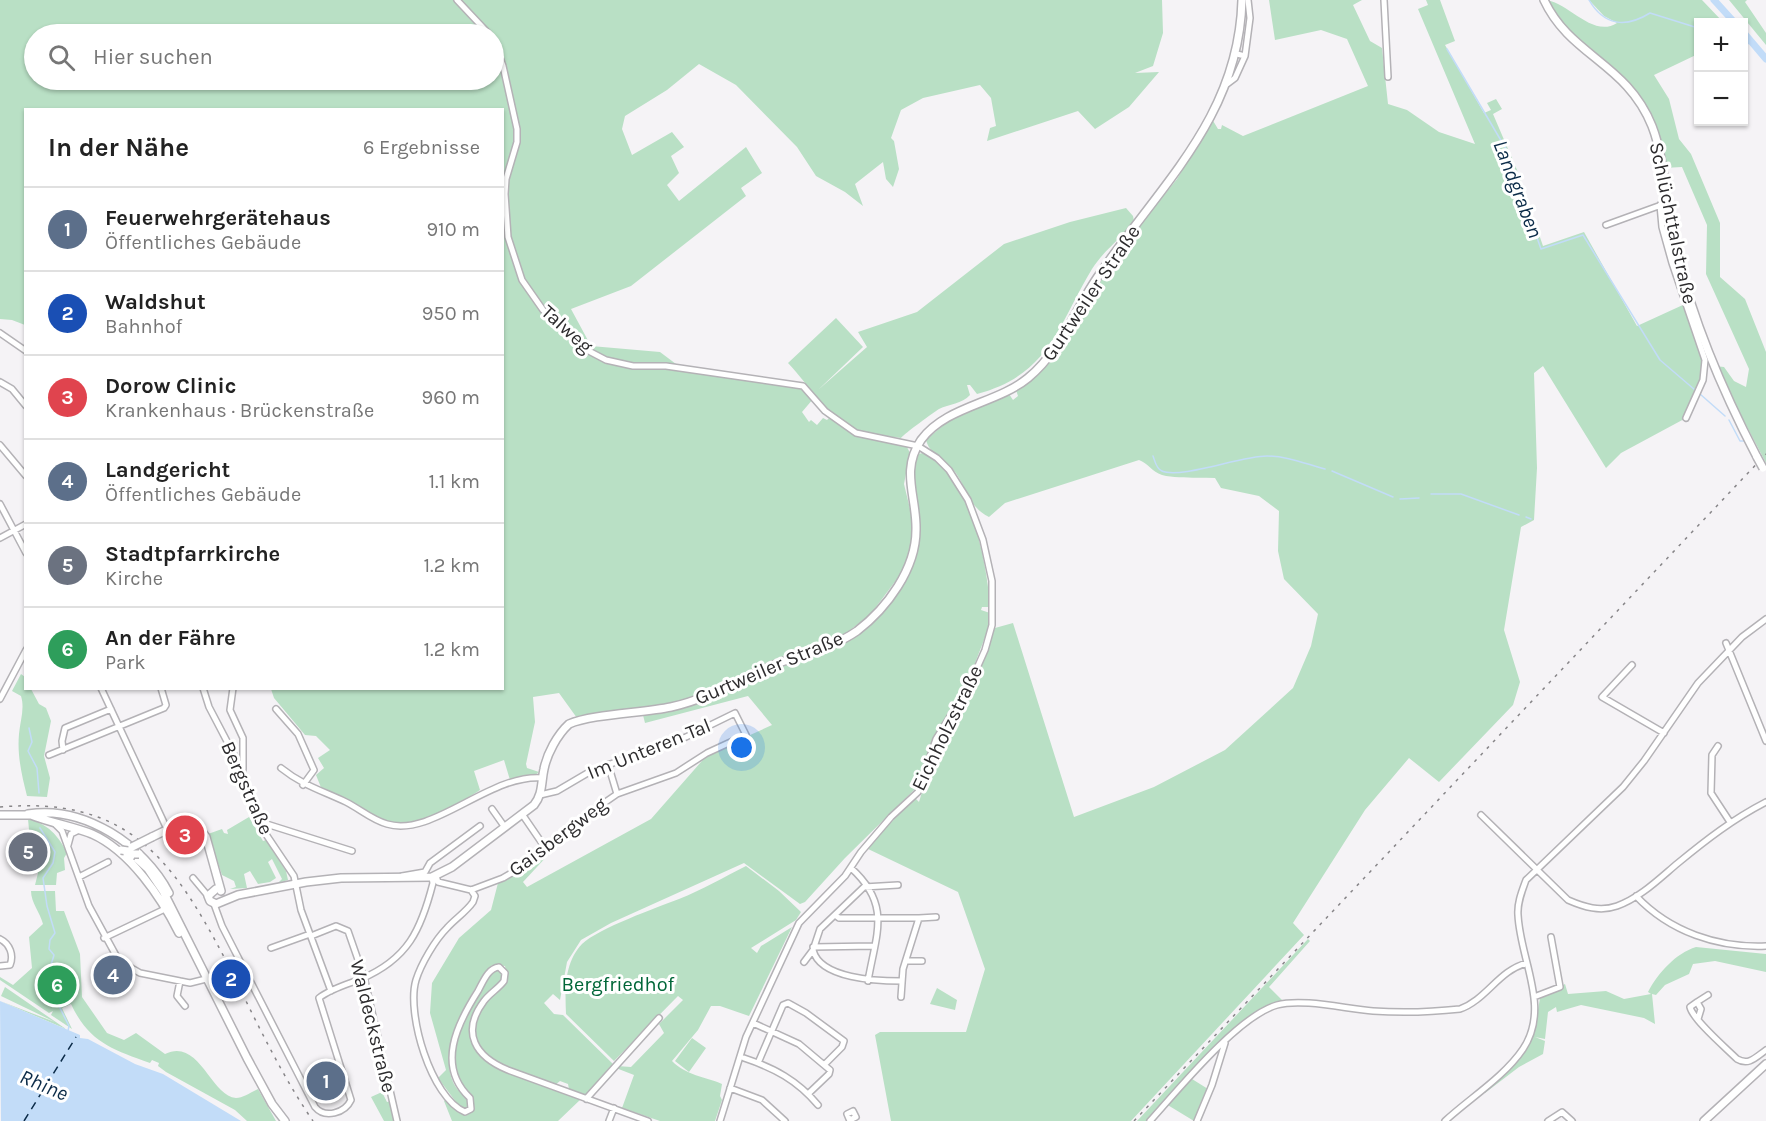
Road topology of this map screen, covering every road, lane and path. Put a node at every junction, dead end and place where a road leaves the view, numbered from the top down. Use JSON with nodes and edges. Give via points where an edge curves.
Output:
{"nodes":[{"id":1,"x":457,"y":0,"type":"edge"},
{"id":2,"x":1242,"y":0,"type":"edge"},
{"id":3,"x":1248,"y":0,"type":"edge"},
{"id":4,"x":1384,"y":0,"type":"edge"},
{"id":5,"x":1544,"y":0,"type":"edge"},
{"id":6,"x":480,"y":24,"type":"edge"},
{"id":7,"x":1241,"y":55,"type":"junction"},
{"id":8,"x":504,"y":70,"type":"edge"},
{"id":9,"x":1388,"y":77,"type":"dead end"},
{"id":10,"x":1663,"y":204,"type":"junction"},
{"id":11,"x":1606,"y":225,"type":"dead end"},
{"id":12,"x":0,"y":333,"type":"edge"},
{"id":13,"x":24,"y":350,"type":"edge"},
{"id":14,"x":0,"y":382,"type":"edge"},
{"id":15,"x":24,"y":404,"type":"edge"},
{"id":16,"x":1686,"y":418,"type":"dead end"},
{"id":17,"x":0,"y":445,"type":"edge"},
{"id":18,"x":918,"y":446,"type":"junction"},
{"id":19,"x":1765,"y":471,"type":"edge"},
{"id":20,"x":24,"y":474,"type":"edge"},
{"id":21,"x":0,"y":504,"type":"edge"},
{"id":22,"x":24,"y":525,"type":"edge"},
{"id":23,"x":12,"y":530,"type":"junction"},
{"id":24,"x":0,"y":538,"type":"edge"},
{"id":25,"x":24,"y":550,"type":"edge"},
{"id":26,"x":1766,"y":619,"type":"edge"},
{"id":27,"x":1726,"y":643,"type":"dead end"},
{"id":28,"x":1729,"y":650,"type":"junction"},
{"id":29,"x":24,"y":654,"type":"edge"},
{"id":30,"x":1632,"y":665,"type":"dead end"},
{"id":31,"x":102,"y":690,"type":"edge"},
{"id":32,"x":162,"y":690,"type":"edge"},
{"id":33,"x":204,"y":690,"type":"edge"},
{"id":34,"x":233,"y":690,"type":"edge"},
{"id":35,"x":0,"y":699,"type":"edge"},
{"id":36,"x":111,"y":709,"type":"junction"},
{"id":37,"x":276,"y":709,"type":"dead end"},
{"id":38,"x":119,"y":727,"type":"junction"},
{"id":39,"x":1664,"y":733,"type":"junction"},
{"id":40,"x":746,"y":735,"type":"joint"},
{"id":41,"x":1766,"y":741,"type":"edge"},
{"id":42,"x":1718,"y":746,"type":"dead end"},
{"id":43,"x":63,"y":750,"type":"junction"},
{"id":44,"x":49,"y":755,"type":"dead end"},
{"id":45,"x":608,"y":764,"type":"junction"},
{"id":46,"x":281,"y":768,"type":"dead end"},
{"id":47,"x":243,"y":770,"type":"junction"},
{"id":48,"x":543,"y":778,"type":"junction"},
{"id":49,"x":303,"y":785,"type":"junction"},
{"id":50,"x":617,"y":794,"type":"junction"},
{"id":51,"x":540,"y":795,"type":"junction"},
{"id":52,"x":1766,"y":802,"type":"edge"},
{"id":53,"x":492,"y":808,"type":"dead end"},
{"id":54,"x":28,"y":814,"type":"junction"},
{"id":55,"x":522,"y":814,"type":"junction"},
{"id":56,"x":0,"y":815,"type":"edge"},
{"id":57,"x":1481,"y":815,"type":"dead end"},
{"id":58,"x":257,"y":821,"type":"junction"},
{"id":59,"x":1730,"y":822,"type":"junction"},
{"id":60,"x":55,"y":824,"type":"junction"},
{"id":61,"x":480,"y":826,"type":"dead end"},
{"id":62,"x":504,"y":826,"type":"junction"},
{"id":63,"x":80,"y":829,"type":"junction"},
{"id":64,"x":163,"y":831,"type":"junction"},
{"id":65,"x":68,"y":847,"type":"junction"},
{"id":66,"x":546,"y":849,"type":"junction"},
{"id":67,"x":352,"y":850,"type":"dead end"},
{"id":68,"x":127,"y":851,"type":"junction"},
{"id":69,"x":108,"y":862,"type":"dead end"},
{"id":70,"x":851,"y":868,"type":"junction"},
{"id":71,"x":1534,"y":869,"type":"junction"},
{"id":72,"x":79,"y":877,"type":"junction"},
{"id":73,"x":434,"y":877,"type":"junction"},
{"id":74,"x":193,"y":878,"type":"dead end"},
{"id":75,"x":399,"y":879,"type":"junction"},
{"id":76,"x":295,"y":885,"type":"junction"},
{"id":77,"x":868,"y":885,"type":"junction"},
{"id":78,"x":898,"y":885,"type":"dead end"},
{"id":79,"x":471,"y":890,"type":"junction"},
{"id":80,"x":217,"y":896,"type":"junction"},
{"id":81,"x":1636,"y":896,"type":"junction"},
{"id":82,"x":167,"y":908,"type":"junction"},
{"id":83,"x":835,"y":915,"type":"junction"},
{"id":84,"x":936,"y":917,"type":"dead end"},
{"id":85,"x":879,"y":918,"type":"junction"},
{"id":86,"x":919,"y":918,"type":"junction"},
{"id":87,"x":310,"y":935,"type":"junction"},
{"id":88,"x":1551,"y":937,"type":"dead end"},
{"id":89,"x":104,"y":938,"type":"junction"},
{"id":90,"x":0,"y":939,"type":"edge"},
{"id":91,"x":188,"y":944,"type":"junction"},
{"id":92,"x":874,"y":946,"type":"junction"},
{"id":93,"x":1766,"y":946,"type":"edge"},
{"id":94,"x":271,"y":948,"type":"dead end"},
{"id":95,"x":813,"y":949,"type":"junction"},
{"id":96,"x":906,"y":961,"type":"junction"},
{"id":97,"x":922,"y":961,"type":"dead end"},
{"id":98,"x":804,"y":962,"type":"dead end"},
{"id":99,"x":1527,"y":963,"type":"junction"},
{"id":100,"x":0,"y":966,"type":"edge"},
{"id":101,"x":364,"y":977,"type":"junction"},
{"id":102,"x":206,"y":979,"type":"junction"},
{"id":103,"x":180,"y":981,"type":"junction"},
{"id":104,"x":868,"y":981,"type":"junction"},
{"id":105,"x":901,"y":981,"type":"junction"},
{"id":106,"x":330,"y":991,"type":"junction"},
{"id":107,"x":1708,"y":995,"type":"dead end"},
{"id":108,"x":901,"y":997,"type":"dead end"},
{"id":109,"x":1534,"y":997,"type":"junction"},
{"id":110,"x":1697,"y":1002,"type":"junction"},
{"id":111,"x":185,"y":1006,"type":"dead end"},
{"id":112,"x":659,"y":1018,"type":"dead end"},
{"id":113,"x":1698,"y":1019,"type":"junction"},
{"id":114,"x":753,"y":1023,"type":"junction"},
{"id":115,"x":771,"y":1031,"type":"junction"},
{"id":116,"x":1226,"y":1042,"type":"junction"},
{"id":117,"x":1766,"y":1050,"type":"edge"},
{"id":118,"x":744,"y":1058,"type":"dead end"},
{"id":119,"x":758,"y":1063,"type":"junction"},
{"id":120,"x":825,"y":1064,"type":"junction"},
{"id":121,"x":1766,"y":1064,"type":"edge"},
{"id":122,"x":730,"y":1088,"type":"junction"},
{"id":123,"x":808,"y":1094,"type":"junction"},
{"id":124,"x":586,"y":1099,"type":"junction"},
{"id":125,"x":818,"y":1105,"type":"dead end"},
{"id":126,"x":614,"y":1108,"type":"junction"},
{"id":127,"x":1550,"y":1119,"type":"edge"},
{"id":128,"x":1569,"y":1120,"type":"edge"},
{"id":129,"x":285,"y":1121,"type":"edge"},
{"id":130,"x":397,"y":1121,"type":"edge"},
{"id":131,"x":609,"y":1121,"type":"edge"},
{"id":132,"x":648,"y":1121,"type":"edge"},
{"id":133,"x":720,"y":1121,"type":"edge"},
{"id":134,"x":785,"y":1121,"type":"edge"},
{"id":135,"x":1150,"y":1121,"type":"edge"},
{"id":136,"x":1197,"y":1121,"type":"edge"},
{"id":137,"x":1445,"y":1121,"type":"edge"},
{"id":138,"x":1704,"y":1121,"type":"edge"}],
"edges":[{"from":1,"to":6,"type":"street"},
{"from":2,"to":7,"type":"main road","name":"Gurtweiler Straße"},
{"from":3,"to":7,"type":"street","via":[[1250,18]]},
{"from":4,"to":9,"type":"street"},
{"from":5,"to":10,"type":"main road","name":"Schlüchttalstraße","via":[[1569,37],[1620,77],[1641,104],[1658,149]]},
{"from":7,"to":18,"type":"main road","name":"Gurtweiler Straße","via":[[1188,157],[1101,271],[1042,365],[1001,395],[944,419]]},
{"from":8,"to":18,"type":"street","name":"Talweg","via":[[517,129],[506,179],[508,237],[526,287],[583,348],[619,363],[803,386],[825,411],[856,433]]},
{"from":10,"to":11,"type":"street"},
{"from":10,"to":16,"type":"street","via":[[1662,227],[1705,360],[1703,380]]},
{"from":10,"to":19,"type":"main road","name":"Schlüchttalstraße","bridge":true,"via":[[1695,319],[1731,407]]},
{"from":12,"to":13,"type":"street"},
{"from":14,"to":15,"type":"street"},
{"from":17,"to":20,"type":"street"},
{"from":18,"to":48,"type":"main road","name":"Gurtweiler Straße","via":[[911,460],[909,480],[915,544],[897,587],[873,617],[842,640],[772,665],[707,696],[572,723],[552,748]]},
{"from":18,"to":70,"type":"street","name":"Eichholzstraße","via":[[949,470],[978,522],[992,580],[992,625],[969,686],[936,739],[918,792],[869,842]]},
{"from":21,"to":23,"type":"street"},
{"from":22,"to":23,"type":"street"},
{"from":23,"to":24,"type":"street"},
{"from":23,"to":25,"type":"street"},
{"from":26,"to":28,"type":"street"},
{"from":27,"to":28,"type":"street"},
{"from":28,"to":39,"type":"street","via":[[1692,691]]},
{"from":28,"to":41,"type":"street"},
{"from":29,"to":35,"type":"street"},
{"from":30,"to":39,"type":"street","via":[[1602,697]]},
{"from":31,"to":36,"type":"street"},
{"from":32,"to":38,"type":"street","via":[[166,705]]},
{"from":33,"to":47,"type":"street","name":"Bergstraße"},
{"from":34,"to":47,"type":"street","via":[[230,710],[243,738]]},
{"from":36,"to":38,"type":"street"},
{"from":36,"to":43,"type":"street","via":[[65,728]]},
{"from":37,"to":49,"type":"street","via":[[298,734],[314,770]]},
{"from":38,"to":43,"type":"street"},
{"from":38,"to":64,"type":"street"},
{"from":39,"to":71,"type":"street","via":[[1623,786]]},
{"from":40,"to":45,"type":"street","name":"Im Unteren Tal","via":[[735,713],[686,737]]},
{"from":40,"to":50,"type":"street","name":"Gaisbergweg","via":[[676,773]]},
{"from":42,"to":59,"type":"street","via":[[1712,755],[1711,793]]},
{"from":43,"to":44,"type":"street"},
{"from":45,"to":50,"type":"street"},
{"from":45,"to":51,"type":"street","name":"Im Unteren Tal","via":[[557,791]]},
{"from":46,"to":49,"type":"street"},
{"from":47,"to":58,"type":"street","name":"Bergstraße"},
{"from":48,"to":49,"type":"street","via":[[493,787],[449,811],[400,826],[378,820]]},
{"from":48,"to":51,"type":"main road","name":"Gurtweiler Straße"},
{"from":50,"to":66,"type":"street","name":"Gaisbergweg"},
{"from":51,"to":55,"type":"main road"},
{"from":52,"to":59,"type":"street"},
{"from":53,"to":62,"type":"street"},
{"from":54,"to":56,"type":"main road"},
{"from":54,"to":60,"type":"main road"},
{"from":54,"to":68,"type":"main road","via":[[71,821],[96,830]]},
{"from":55,"to":62,"type":"main road"},
{"from":55,"to":66,"type":"street"},
{"from":57,"to":71,"type":"street"},
{"from":58,"to":67,"type":"street"},
{"from":58,"to":76,"type":"street","name":"Bergstraße","via":[[294,876]]},
{"from":59,"to":81,"type":"street"},
{"from":60,"to":63,"type":"main road"},
{"from":60,"to":65,"type":"street"},
{"from":61,"to":75,"type":"street","via":[[430,862],[425,872],[404,874]]},
{"from":62,"to":73,"type":"main road"},
{"from":63,"to":65,"type":"street","via":[[71,834]]},
{"from":63,"to":68,"type":"main road"},
{"from":64,"to":68,"type":"main road","bridge":true},
{"from":64,"to":80,"type":"main road","via":[[187,822],[201,828],[218,877]]},
{"from":65,"to":72,"type":"street"},
{"from":66,"to":79,"type":"street","name":"Gaisbergweg","via":[[503,878]]},
{"from":68,"to":82,"type":"main road"},
{"from":68,"to":91,"type":"main road","via":[[148,869],[163,891]]},
{"from":68,"to":91,"type":"main road","via":[[155,871],[188,931]]},
{"from":69,"to":72,"type":"street"},
{"from":70,"to":77,"type":"street"},
{"from":70,"to":114,"type":"street","name":"Eichholzstraße","via":[[806,913]]},
{"from":71,"to":81,"type":"street","via":[[1580,906],[1602,909]]},
{"from":71,"to":99,"type":"street","via":[[1520,895],[1518,915]]},
{"from":72,"to":89,"type":"street"},
{"from":73,"to":75,"type":"main road"},
{"from":73,"to":79,"type":"street","via":[[438,882]]},
{"from":73,"to":101,"type":"street","via":[[412,940],[393,962]]},
{"from":74,"to":80,"type":"street"},
{"from":75,"to":76,"type":"main road","via":[[341,878]]},
{"from":76,"to":80,"type":"main road"},
{"from":76,"to":87,"type":"street","name":"Bergstraße"},
{"from":77,"to":78,"type":"street"},
{"from":77,"to":83,"type":"street"},
{"from":77,"to":85,"type":"street"},
{"from":79,"to":124,"type":"street","via":[[475,900],[443,932],[416,980],[415,1018],[430,1071],[458,1107],[465,1112],[470,1110],[470,1098],[454,1076],[455,1037],[463,1015],[485,979],[493,968],[499,967],[505,973],[504,981],[479,1009],[474,1023],[476,1047],[494,1064]]},
{"from":80,"to":106,"type":"street","via":[[218,915],[315,1107],[330,1115],[351,1100],[319,998]]},
{"from":81,"to":93,"type":"street","via":[[1658,916],[1694,935],[1729,944]]},
{"from":82,"to":89,"type":"street"},
{"from":82,"to":91,"type":"main road"},
{"from":83,"to":85,"type":"street"},
{"from":83,"to":95,"type":"street","via":[[820,929]]},
{"from":84,"to":86,"type":"street"},
{"from":85,"to":86,"type":"street"},
{"from":85,"to":92,"type":"street"},
{"from":86,"to":96,"type":"street"},
{"from":87,"to":94,"type":"street"},
{"from":87,"to":101,"type":"street","name":"Waldeckstraße","via":[[336,926],[348,931]]},
{"from":87,"to":106,"type":"street","name":"Bergstraße"},
{"from":88,"to":109,"type":"street","via":[[1560,984]]},
{"from":89,"to":103,"type":"street","via":[[119,962],[129,969]]},
{"from":90,"to":100,"type":"street","via":[[12,954],[10,965]]},
{"from":91,"to":102,"type":"main road"},
{"from":92,"to":95,"type":"street"},
{"from":92,"to":104,"type":"street"},
{"from":95,"to":98,"type":"street"},
{"from":95,"to":104,"type":"street","via":[[820,961],[837,971]]},
{"from":96,"to":97,"type":"street"},
{"from":96,"to":105,"type":"street"},
{"from":99,"to":109,"type":"street"},
{"from":99,"to":116,"type":"street","via":[[1502,976],[1471,1005],[1460,1009],[1374,1011],[1279,1004],[1259,1014]]},
{"from":101,"to":106,"type":"street"},
{"from":101,"to":130,"type":"street","name":"Waldeckstraße"},
{"from":102,"to":103,"type":"street"},
{"from":102,"to":129,"type":"main road","via":[[272,1104]]},
{"from":103,"to":111,"type":"street","via":[[177,996]]},
{"from":104,"to":105,"type":"street"},
{"from":105,"to":108,"type":"street"},
{"from":107,"to":110,"type":"street"},
{"from":109,"to":137,"type":"street","via":[[1534,1022],[1523,1048]]},
{"from":110,"to":113,"type":"street","via":[[1701,1010]]},
{"from":110,"to":113,"type":"street","via":[[1689,1008]]},
{"from":112,"to":124,"type":"street"},
{"from":113,"to":117,"type":"street","via":[[1741,1062],[1749,1062]]},
{"from":114,"to":115,"type":"street"},
{"from":114,"to":122,"type":"street"},
{"from":115,"to":119,"type":"street"},
{"from":115,"to":120,"type":"street","via":[[799,1044]]},
{"from":115,"to":120,"type":"street","via":[[783,1005],[788,1003],[806,1013],[844,1041]]},
{"from":116,"to":135,"type":"street"},
{"from":116,"to":136,"type":"street"},
{"from":118,"to":119,"type":"street"},
{"from":119,"to":123,"type":"street","via":[[783,1073]]},
{"from":120,"to":123,"type":"street","via":[[830,1074]]},
{"from":121,"to":138,"type":"main road"},
{"from":122,"to":133,"type":"street"},
{"from":122,"to":134,"type":"street","via":[[762,1100]]},
{"from":123,"to":125,"type":"street"},
{"from":124,"to":126,"type":"street"},
{"from":126,"to":131,"type":"street"},
{"from":126,"to":132,"type":"street"},
{"from":127,"to":128,"type":"street","via":[[1562,1112]]}]}
